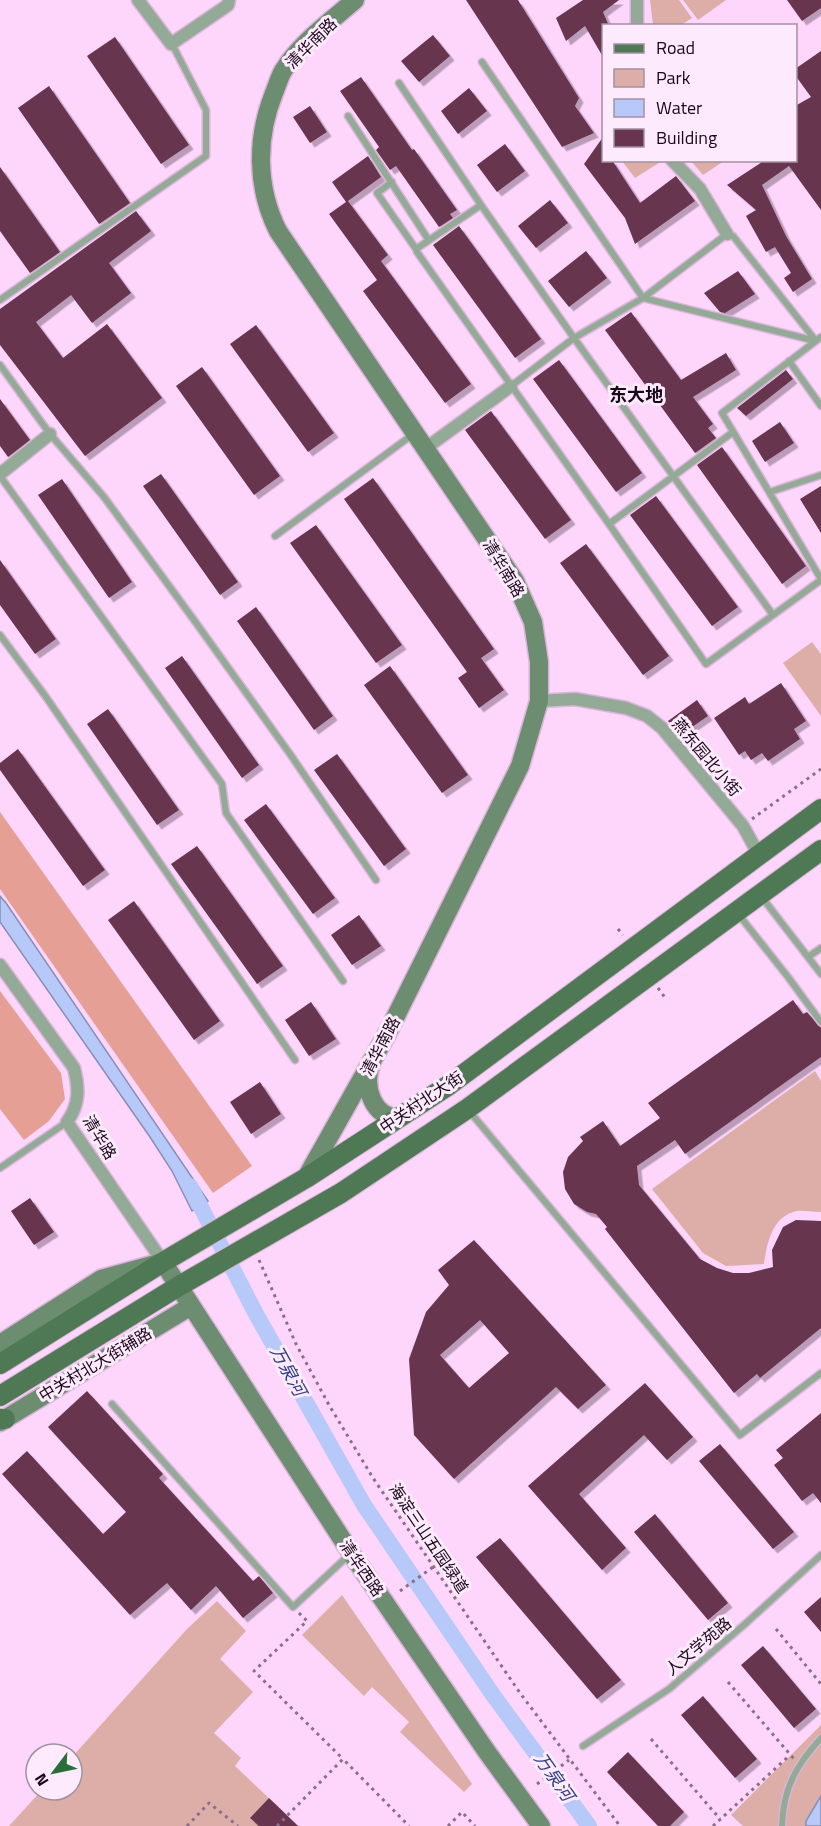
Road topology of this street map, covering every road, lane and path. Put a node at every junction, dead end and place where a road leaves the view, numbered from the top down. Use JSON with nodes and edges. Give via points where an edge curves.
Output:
{"nodes":[{"id":1,"x":138,"y":0,"type":"edge"},
{"id":2,"x":229,"y":0,"type":"edge"},
{"id":3,"x":356,"y":0,"type":"edge"},
{"id":4,"x":637,"y":0,"type":"edge"},
{"id":5,"x":637,"y":24,"type":"edge"},
{"id":6,"x":171,"y":44,"type":"junction"},
{"id":7,"x":482,"y":62,"type":"dead end"},
{"id":8,"x":399,"y":83,"type":"dead end"},
{"id":9,"x":348,"y":116,"type":"dead end"},
{"id":10,"x":674,"y":162,"type":"edge"},
{"id":11,"x":392,"y":182,"type":"junction"},
{"id":12,"x":481,"y":204,"type":"junction"},
{"id":13,"x":727,"y":234,"type":"junction"},
{"id":14,"x":428,"y":239,"type":"junction"},
{"id":15,"x":416,"y":249,"type":"junction"},
{"id":16,"x":643,"y":298,"type":"junction"},
{"id":17,"x":0,"y":300,"type":"edge"},
{"id":18,"x":573,"y":338,"type":"junction"},
{"id":19,"x":819,"y":339,"type":"edge"},
{"id":20,"x":789,"y":361,"type":"junction"},
{"id":21,"x":0,"y":364,"type":"edge"},
{"id":22,"x":511,"y":386,"type":"junction"},
{"id":23,"x":821,"y":406,"type":"edge"},
{"id":24,"x":733,"y":432,"type":"junction"},
{"id":25,"x":415,"y":433,"type":"junction"},
{"id":26,"x":50,"y":434,"type":"junction"},
{"id":27,"x":426,"y":448,"type":"junction"},
{"id":28,"x":0,"y":475,"type":"edge"},
{"id":29,"x":821,"y":475,"type":"edge"},
{"id":30,"x":674,"y":476,"type":"junction"},
{"id":31,"x":770,"y":492,"type":"junction"},
{"id":32,"x":609,"y":524,"type":"junction"},
{"id":33,"x":275,"y":536,"type":"dead end"},
{"id":34,"x":821,"y":580,"type":"edge"},
{"id":35,"x":773,"y":615,"type":"junction"},
{"id":36,"x":0,"y":635,"type":"edge"},
{"id":37,"x":539,"y":701,"type":"junction"},
{"id":38,"x":821,"y":769,"type":"edge"},
{"id":39,"x":821,"y":809,"type":"edge"},
{"id":40,"x":743,"y":826,"type":"junction"},
{"id":41,"x":821,"y":850,"type":"edge"},
{"id":42,"x":759,"y":855,"type":"junction"},
{"id":43,"x":376,"y":880,"type":"dead end"},
{"id":44,"x":760,"y":894,"type":"junction"},
{"id":45,"x":736,"y":912,"type":"junction"},
{"id":46,"x":821,"y":948,"type":"edge"},
{"id":47,"x":808,"y":957,"type":"junction"},
{"id":48,"x":0,"y":965,"type":"edge"},
{"id":49,"x":821,"y":974,"type":"edge"},
{"id":50,"x":343,"y":981,"type":"dead end"},
{"id":51,"x":821,"y":1022,"type":"edge"},
{"id":52,"x":295,"y":1060,"type":"dead end"},
{"id":53,"x":371,"y":1063,"type":"junction"},
{"id":54,"x":467,"y":1109,"type":"junction"},
{"id":55,"x":398,"y":1118,"type":"junction"},
{"id":56,"x":67,"y":1122,"type":"junction"},
{"id":57,"x":0,"y":1168,"type":"edge"},
{"id":58,"x":306,"y":1178,"type":"junction"},
{"id":59,"x":253,"y":1244,"type":"junction"},
{"id":60,"x":163,"y":1262,"type":"junction"},
{"id":61,"x":179,"y":1286,"type":"junction"},
{"id":62,"x":190,"y":1306,"type":"junction"},
{"id":63,"x":0,"y":1344,"type":"edge"},
{"id":64,"x":0,"y":1364,"type":"edge"},
{"id":65,"x":821,"y":1373,"type":"edge"},
{"id":66,"x":0,"y":1396,"type":"edge"},
{"id":67,"x":112,"y":1404,"type":"dead end"},
{"id":68,"x":2,"y":1420,"type":"edge"},
{"id":69,"x":351,"y":1552,"type":"junction"},
{"id":70,"x":821,"y":1555,"type":"edge"},
{"id":71,"x":433,"y":1568,"type":"junction"},
{"id":72,"x":400,"y":1591,"type":"dead end"},
{"id":73,"x":293,"y":1607,"type":"junction"},
{"id":74,"x":776,"y":1629,"type":"dead end"},
{"id":75,"x":728,"y":1682,"type":"dead end"},
{"id":76,"x":821,"y":1684,"type":"edge"},
{"id":77,"x":821,"y":1738,"type":"edge"},
{"id":78,"x":651,"y":1739,"type":"dead end"},
{"id":79,"x":583,"y":1746,"type":"dead end"},
{"id":80,"x":790,"y":1755,"type":"junction"},
{"id":81,"x":343,"y":1759,"type":"junction"},
{"id":82,"x":570,"y":1760,"type":"junction"},
{"id":83,"x":799,"y":1765,"type":"junction"},
{"id":84,"x":537,"y":1784,"type":"dead end"},
{"id":85,"x":720,"y":1820,"type":"junction"},
{"id":86,"x":782,"y":1825,"type":"edge"},
{"id":87,"x":187,"y":1826,"type":"edge"},
{"id":88,"x":238,"y":1826,"type":"edge"},
{"id":89,"x":278,"y":1826,"type":"edge"},
{"id":90,"x":409,"y":1826,"type":"edge"},
{"id":91,"x":448,"y":1826,"type":"edge"},
{"id":92,"x":475,"y":1826,"type":"edge"},
{"id":93,"x":541,"y":1826,"type":"edge"},
{"id":94,"x":620,"y":1826,"type":"edge"},
{"id":95,"x":713,"y":1826,"type":"edge"}],
"edges":[{"from":1,"to":6,"type":"street"},
{"from":2,"to":6,"type":"street","via":[[228,5]]},
{"from":3,"to":25,"type":"street","name":"清华南路","via":[[283,72],[263,126],[262,182],[269,214],[278,231]]},
{"from":4,"to":5,"type":"street"},
{"from":6,"to":17,"type":"lane","via":[[206,110],[206,156]]},
{"from":7,"to":16,"type":"lane"},
{"from":8,"to":12,"type":"lane"},
{"from":9,"to":11,"type":"lane"},
{"from":10,"to":13,"type":"street","via":[[700,189]]},
{"from":11,"to":14,"type":"lane"},
{"from":11,"to":15,"type":"lane","via":[[377,193]]},
{"from":12,"to":14,"type":"lane"},
{"from":12,"to":18,"type":"lane"},
{"from":13,"to":16,"type":"lane"},
{"from":13,"to":19,"type":"lane","via":[[733,236]]},
{"from":14,"to":15,"type":"lane"},
{"from":15,"to":22,"type":"lane"},
{"from":16,"to":18,"type":"lane"},
{"from":16,"to":19,"type":"lane"},
{"from":18,"to":22,"type":"lane"},
{"from":18,"to":30,"type":"lane"},
{"from":19,"to":20,"type":"lane"},
{"from":20,"to":23,"type":"lane"},
{"from":20,"to":24,"type":"lane","via":[[722,413]]},
{"from":21,"to":26,"type":"lane"},
{"from":22,"to":27,"type":"street"},
{"from":22,"to":32,"type":"lane"},
{"from":24,"to":30,"type":"lane"},
{"from":24,"to":31,"type":"lane"},
{"from":25,"to":27,"type":"street","name":"清华南路"},
{"from":25,"to":33,"type":"lane"},
{"from":26,"to":28,"type":"street"},
{"from":26,"to":43,"type":"lane","via":[[104,497],[284,745]]},
{"from":27,"to":37,"type":"street","name":"清华南路","via":[[515,581],[533,622]]},
{"from":28,"to":50,"type":"lane","via":[[222,783],[226,813]]},
{"from":29,"to":31,"type":"lane"},
{"from":30,"to":32,"type":"lane"},
{"from":30,"to":35,"type":"lane"},
{"from":31,"to":34,"type":"lane"},
{"from":32,"to":35,"type":"lane","via":[[706,664]]},
{"from":34,"to":35,"type":"lane"},
{"from":36,"to":52,"type":"lane"},
{"from":37,"to":40,"type":"street","name":"燕东园北小街","via":[[575,699],[647,716],[662,728]]},
{"from":37,"to":53,"type":"street","name":"清华南路","via":[[520,766]]},
{"from":38,"to":40,"type":"path"},
{"from":39,"to":42,"type":"main road","name":"中关村北大街"},
{"from":40,"to":42,"type":"street","name":"燕东园北小街"},
{"from":41,"to":44,"type":"main road","name":"中关村北大街"},
{"from":42,"to":55,"type":"main road","name":"中关村北大街","via":[[449,1085]]},
{"from":44,"to":45,"type":"main road","name":"中关村北大街"},
{"from":44,"to":47,"type":"lane"},
{"from":45,"to":51,"type":"lane"},
{"from":45,"to":54,"type":"main road","name":"中关村北大街"},
{"from":46,"to":47,"type":"lane"},
{"from":47,"to":49,"type":"lane"},
{"from":48,"to":56,"type":"street","name":"清华路","via":[[74,1068],[78,1096]]},
{"from":53,"to":55,"type":"street","via":[[367,1078],[375,1107]]},
{"from":53,"to":58,"type":"street","name":"清华南路"},
{"from":54,"to":59,"type":"main road","name":"中关村北大街","via":[[341,1193]]},
{"from":54,"to":65,"type":"lane","via":[[740,1435]]},
{"from":55,"to":58,"type":"main road","name":"中关村北大街"},
{"from":56,"to":57,"type":"lane"},
{"from":56,"to":60,"type":"street","name":"清华路"},
{"from":58,"to":60,"type":"main road","name":"中关村北大街"},
{"from":59,"to":61,"type":"main road","name":"中关村北大街"},
{"from":59,"to":71,"type":"path","name":"海淀三山五园绿道","via":[[281,1312],[329,1405]]},
{"from":60,"to":61,"type":"street","name":"清华西路"},
{"from":60,"to":63,"type":"street","via":[[101,1279]]},
{"from":60,"to":64,"type":"main road","name":"中关村北大街"},
{"from":61,"to":62,"type":"street","name":"清华西路"},
{"from":61,"to":66,"type":"main road","name":"中关村北大街"},
{"from":62,"to":68,"type":"street","name":"中关村北大街辅路"},
{"from":62,"to":69,"type":"street","name":"清华西路"},
{"from":67,"to":73,"type":"lane"},
{"from":69,"to":73,"type":"lane"},
{"from":69,"to":93,"type":"street","name":"清华西路"},
{"from":70,"to":79,"type":"lane","name":"人文学苑路","via":[[669,1689]]},
{"from":71,"to":72,"type":"path","bridge":true},
{"from":71,"to":82,"type":"path","name":"海淀三山五园绿道"},
{"from":73,"to":81,"type":"path","via":[[307,1621],[254,1671]]},
{"from":74,"to":76,"type":"path"},
{"from":75,"to":80,"type":"path"},
{"from":77,"to":83,"type":"lane"},
{"from":78,"to":85,"type":"path"},
{"from":80,"to":83,"type":"path"},
{"from":80,"to":85,"type":"path"},
{"from":81,"to":89,"type":"path"},
{"from":81,"to":90,"type":"path"},
{"from":82,"to":84,"type":"path"},
{"from":82,"to":94,"type":"path","name":"海淀三山五园绿道"},
{"from":83,"to":86,"type":"lane","via":[[785,1798]]},
{"from":85,"to":95,"type":"path"},
{"from":87,"to":88,"type":"path","via":[[209,1803]]},
{"from":91,"to":92,"type":"path","via":[[462,1812]]}]}
